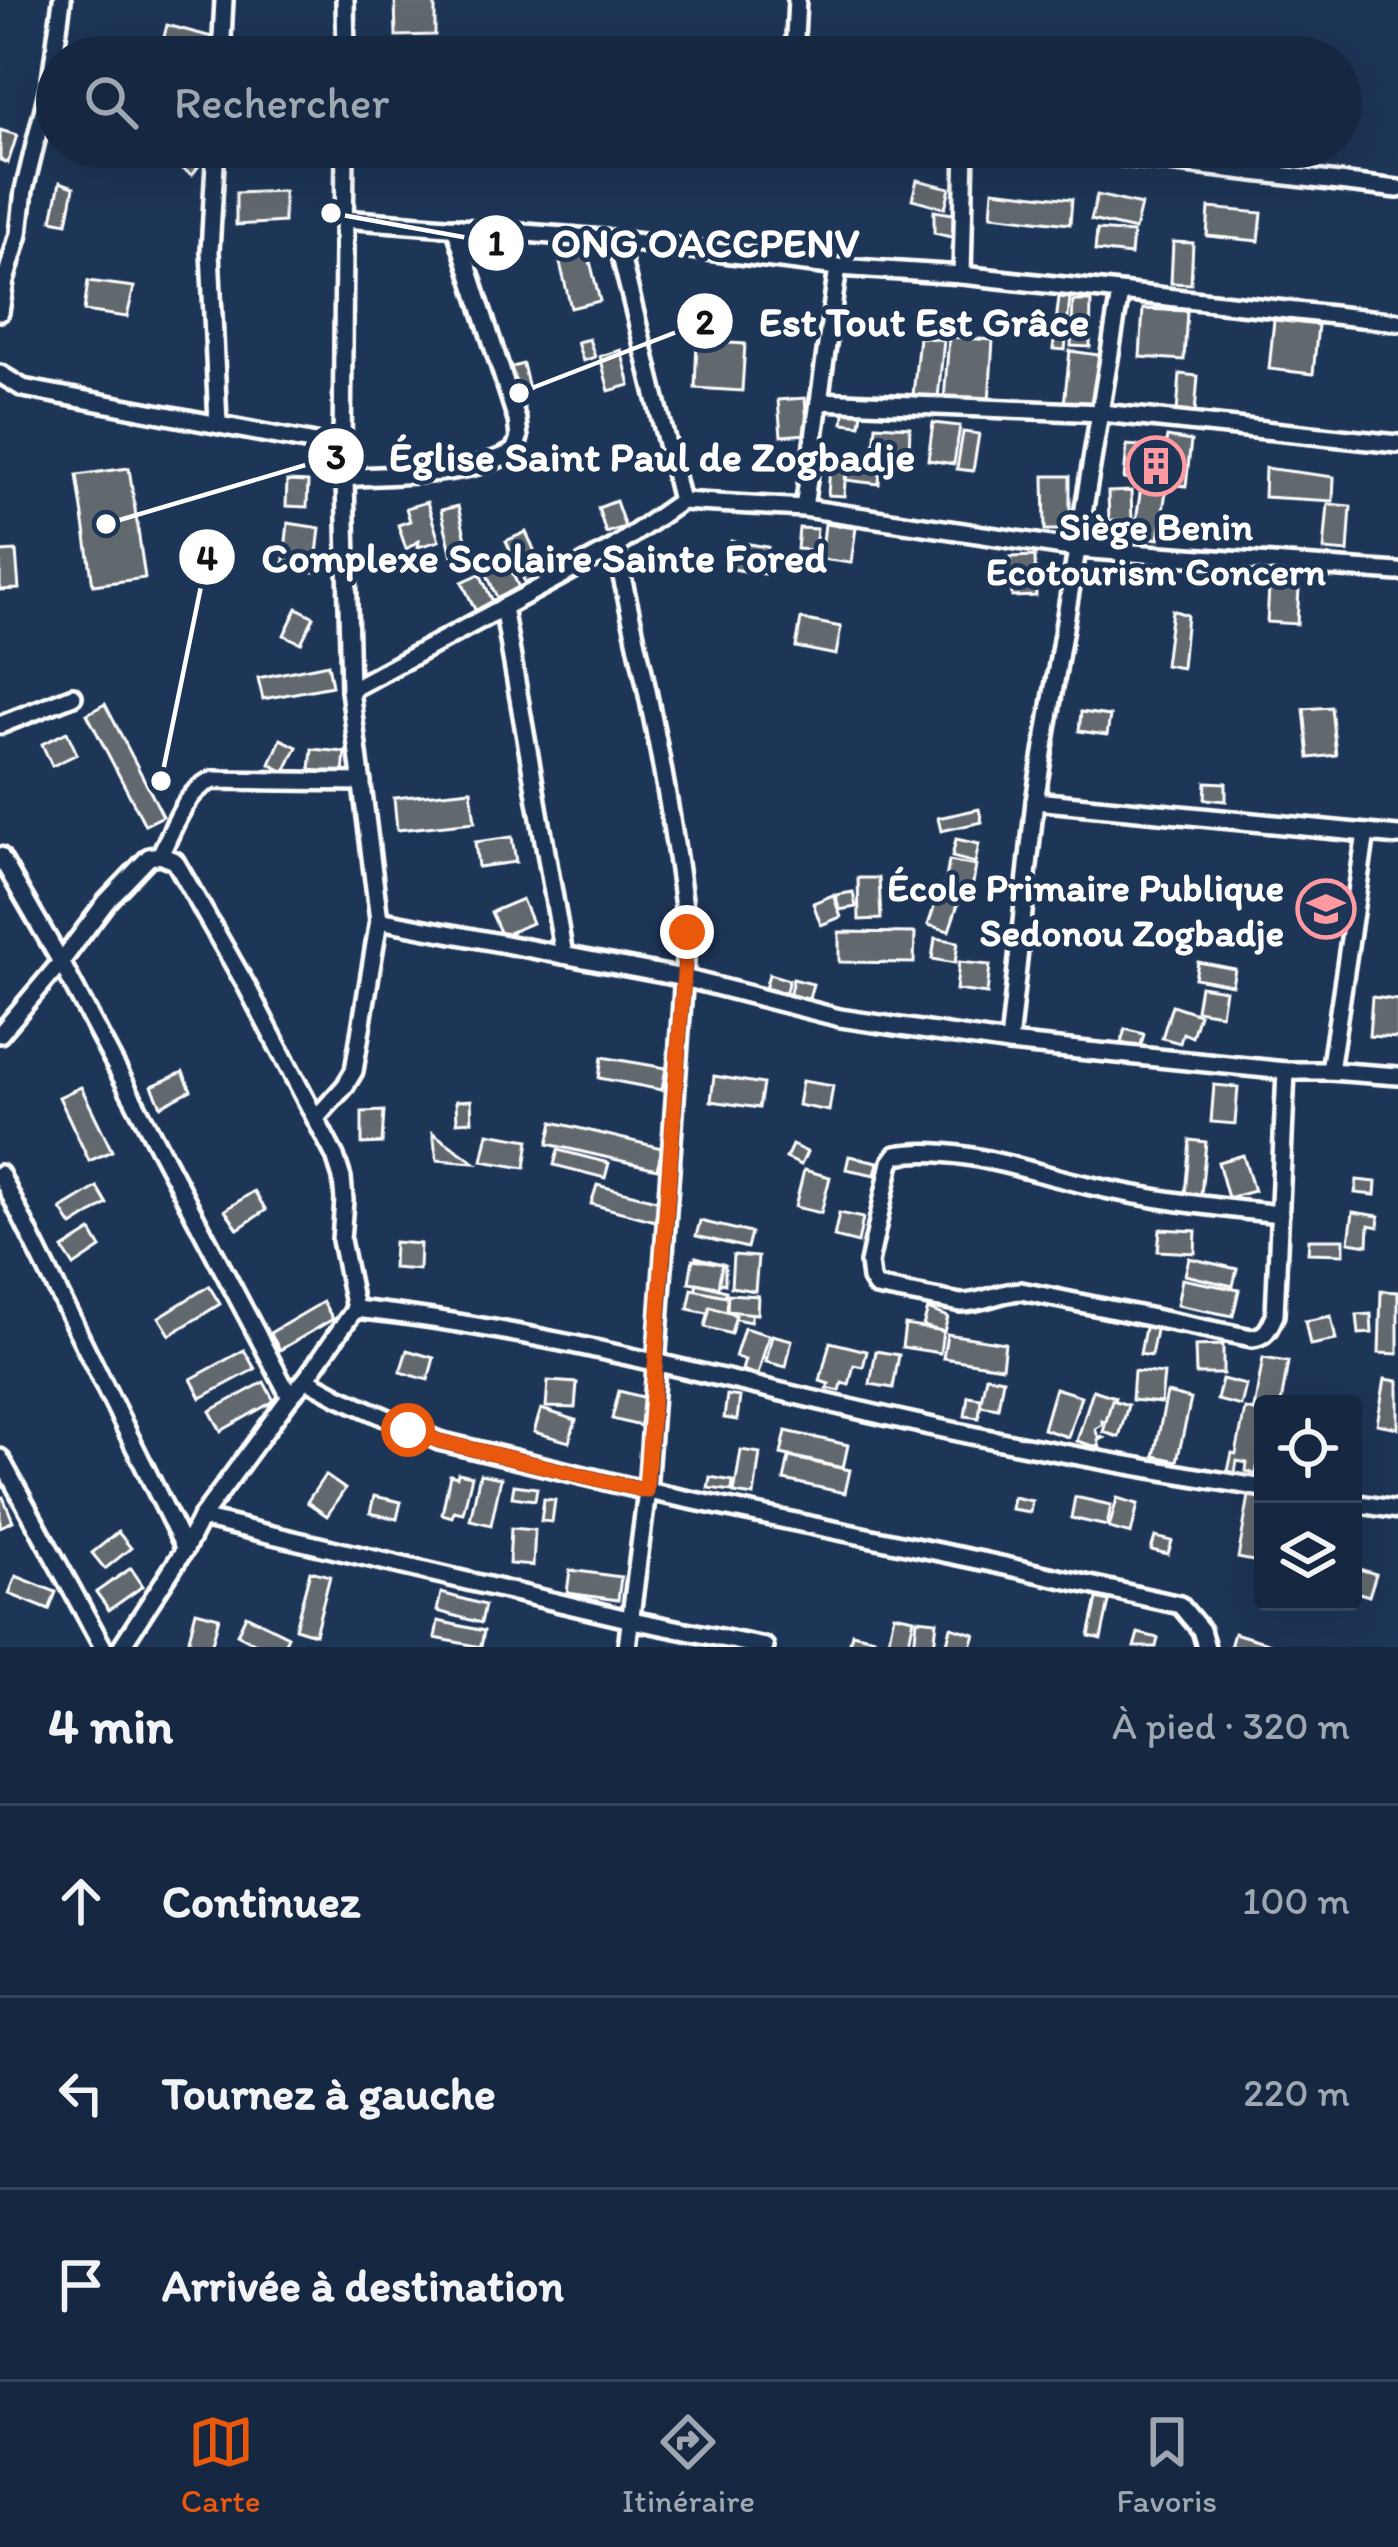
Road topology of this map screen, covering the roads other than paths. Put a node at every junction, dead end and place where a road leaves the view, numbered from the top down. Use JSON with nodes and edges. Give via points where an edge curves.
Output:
{"nodes":[{"id":1,"x":62,"y":0,"type":"edge"},
{"id":2,"x":224,"y":0,"type":"edge"},
{"id":3,"x":345,"y":0,"type":"edge"},
{"id":4,"x":797,"y":0,"type":"edge"},
{"id":5,"x":57,"y":36,"type":"edge"},
{"id":6,"x":222,"y":36,"type":"edge"},
{"id":7,"x":346,"y":36,"type":"edge"},
{"id":8,"x":795,"y":36,"type":"edge"},
{"id":9,"x":36,"y":139,"type":"edge"},
{"id":10,"x":215,"y":168,"type":"edge"},
{"id":11,"x":344,"y":168,"type":"edge"},
{"id":12,"x":964,"y":168,"type":"edge"},
{"id":13,"x":1220,"y":168,"type":"edge"},
{"id":14,"x":1398,"y":189,"type":"edge"},
{"id":15,"x":343,"y":220,"type":"junction"},
{"id":16,"x":455,"y":226,"type":"junction"},
{"id":17,"x":616,"y":240,"type":"junction"},
{"id":18,"x":838,"y":267,"type":"junction"},
{"id":19,"x":962,"y":275,"type":"junction"},
{"id":20,"x":1120,"y":293,"type":"junction"},
{"id":21,"x":0,"y":312,"type":"edge"},
{"id":22,"x":1398,"y":322,"type":"edge"},
{"id":23,"x":0,"y":374,"type":"edge"},
{"id":24,"x":819,"y":401,"type":"junction"},
{"id":25,"x":1102,"y":413,"type":"junction"},
{"id":26,"x":218,"y":423,"type":"junction"},
{"id":27,"x":1398,"y":443,"type":"edge"},
{"id":28,"x":342,"y":448,"type":"junction"},
{"id":29,"x":345,"y":478,"type":"junction"},
{"id":30,"x":681,"y":501,"type":"junction"},
{"id":31,"x":804,"y":508,"type":"junction"},
{"id":32,"x":615,"y":547,"type":"junction"},
{"id":33,"x":1077,"y":549,"type":"junction"},
{"id":34,"x":1398,"y":572,"type":"edge"},
{"id":35,"x":503,"y":608,"type":"junction"},
{"id":36,"x":350,"y":689,"type":"junction"},
{"id":37,"x":73,"y":696,"type":"dead end"},
{"id":38,"x":0,"y":725,"type":"edge"},
{"id":39,"x":362,"y":782,"type":"junction"},
{"id":40,"x":1035,"y":800,"type":"junction"},
{"id":41,"x":1366,"y":833,"type":"junction"},
{"id":42,"x":1398,"y":836,"type":"edge"},
{"id":43,"x":160,"y":855,"type":"junction"},
{"id":44,"x":0,"y":856,"type":"edge"},
{"id":45,"x":379,"y":920,"type":"junction"},
{"id":46,"x":564,"y":955,"type":"junction"},
{"id":47,"x":61,"y":962,"type":"junction"},
{"id":48,"x":684,"y":978,"type":"junction"},
{"id":49,"x":0,"y":1034,"type":"edge"},
{"id":50,"x":1009,"y":1043,"type":"junction"},
{"id":51,"x":1330,"y":1071,"type":"junction"},
{"id":52,"x":1286,"y":1072,"type":"junction"},
{"id":53,"x":1398,"y":1076,"type":"edge"},
{"id":54,"x":317,"y":1117,"type":"junction"},
{"id":55,"x":0,"y":1174,"type":"edge"},
{"id":56,"x":1280,"y":1214,"type":"junction"},
{"id":57,"x":355,"y":1309,"type":"junction"},
{"id":58,"x":657,"y":1364,"type":"junction"},
{"id":59,"x":306,"y":1379,"type":"junction"},
{"id":60,"x":290,"y":1397,"type":"junction"},
{"id":61,"x":0,"y":1458,"type":"edge"},
{"id":62,"x":1254,"y":1486,"type":"edge"},
{"id":63,"x":646,"y":1491,"type":"junction"},
{"id":64,"x":1362,"y":1504,"type":"edge"},
{"id":65,"x":1398,"y":1510,"type":"edge"},
{"id":66,"x":201,"y":1518,"type":"junction"},
{"id":67,"x":185,"y":1549,"type":"junction"},
{"id":68,"x":632,"y":1620,"type":"junction"},
{"id":69,"x":103,"y":1647,"type":"edge"},
{"id":70,"x":121,"y":1647,"type":"edge"},
{"id":71,"x":627,"y":1647,"type":"edge"},
{"id":72,"x":765,"y":1647,"type":"edge"},
{"id":73,"x":1206,"y":1647,"type":"edge"}],
"edges":[{"from":1,"to":5,"type":"street"},
{"from":2,"to":6,"type":"street"},
{"from":3,"to":7,"type":"street"},
{"from":4,"to":8,"type":"street"},
{"from":9,"to":21,"type":"street"},
{"from":10,"to":26,"type":"street"},
{"from":11,"to":15,"type":"street"},
{"from":12,"to":19,"type":"street"},
{"from":13,"to":14,"type":"street"},
{"from":15,"to":16,"type":"street"},
{"from":15,"to":28,"type":"street"},
{"from":16,"to":17,"type":"street"},
{"from":16,"to":29,"type":"street","via":[[517,420],[514,451],[497,462],[435,472]]},
{"from":17,"to":18,"type":"street"},
{"from":17,"to":30,"type":"street"},
{"from":18,"to":19,"type":"street"},
{"from":18,"to":24,"type":"street"},
{"from":19,"to":20,"type":"street"},
{"from":20,"to":22,"type":"street"},
{"from":20,"to":25,"type":"street"},
{"from":23,"to":26,"type":"street","via":[[23,388]]},
{"from":24,"to":25,"type":"street"},
{"from":24,"to":31,"type":"street"},
{"from":25,"to":27,"type":"street"},
{"from":25,"to":33,"type":"street"},
{"from":26,"to":28,"type":"street"},
{"from":28,"to":29,"type":"street"},
{"from":29,"to":36,"type":"street"},
{"from":30,"to":31,"type":"street"},
{"from":30,"to":32,"type":"street"},
{"from":31,"to":33,"type":"street"},
{"from":32,"to":35,"type":"street"},
{"from":32,"to":48,"type":"street","via":[[680,875]]},
{"from":33,"to":34,"type":"street"},
{"from":33,"to":40,"type":"street"},
{"from":35,"to":36,"type":"street"},
{"from":35,"to":46,"type":"street"},
{"from":36,"to":39,"type":"street"},
{"from":37,"to":38,"type":"street"},
{"from":39,"to":43,"type":"street","via":[[200,785]]},
{"from":39,"to":45,"type":"street"},
{"from":40,"to":41,"type":"street"},
{"from":40,"to":50,"type":"street"},
{"from":41,"to":42,"type":"street"},
{"from":41,"to":51,"type":"street"},
{"from":43,"to":47,"type":"street","via":[[148,857],[106,902]]},
{"from":43,"to":54,"type":"street","via":[[175,861]]},
{"from":44,"to":47,"type":"street"},
{"from":45,"to":46,"type":"street"},
{"from":45,"to":54,"type":"street","via":[[353,1071]]},
{"from":46,"to":48,"type":"street"},
{"from":47,"to":49,"type":"street"},
{"from":47,"to":60,"type":"street"},
{"from":48,"to":50,"type":"street","via":[[840,1018]]},
{"from":48,"to":58,"type":"street"},
{"from":50,"to":52,"type":"street"},
{"from":51,"to":52,"type":"street"},
{"from":51,"to":53,"type":"street"},
{"from":52,"to":56,"type":"street"},
{"from":54,"to":57,"type":"street","via":[[342,1178],[341,1240]]},
{"from":55,"to":67,"type":"street"},
{"from":56,"to":56,"type":"street","via":[[913,1152],[892,1162],[871,1279],[876,1287],[961,1303],[1021,1291],[1252,1338],[1275,1315]]},
{"from":57,"to":58,"type":"street"},
{"from":57,"to":59,"type":"street"},
{"from":58,"to":62,"type":"street"},
{"from":58,"to":63,"type":"street"},
{"from":59,"to":60,"type":"street"},
{"from":59,"to":63,"type":"street","via":[[439,1441]]},
{"from":60,"to":66,"type":"street"},
{"from":61,"to":69,"type":"street"},
{"from":63,"to":68,"type":"street"},
{"from":63,"to":73,"type":"street","via":[[1180,1605]]},
{"from":64,"to":65,"type":"street"},
{"from":66,"to":67,"type":"street"},
{"from":66,"to":68,"type":"street"},
{"from":67,"to":70,"type":"street"},
{"from":68,"to":71,"type":"street"},
{"from":68,"to":72,"type":"street"}]}
